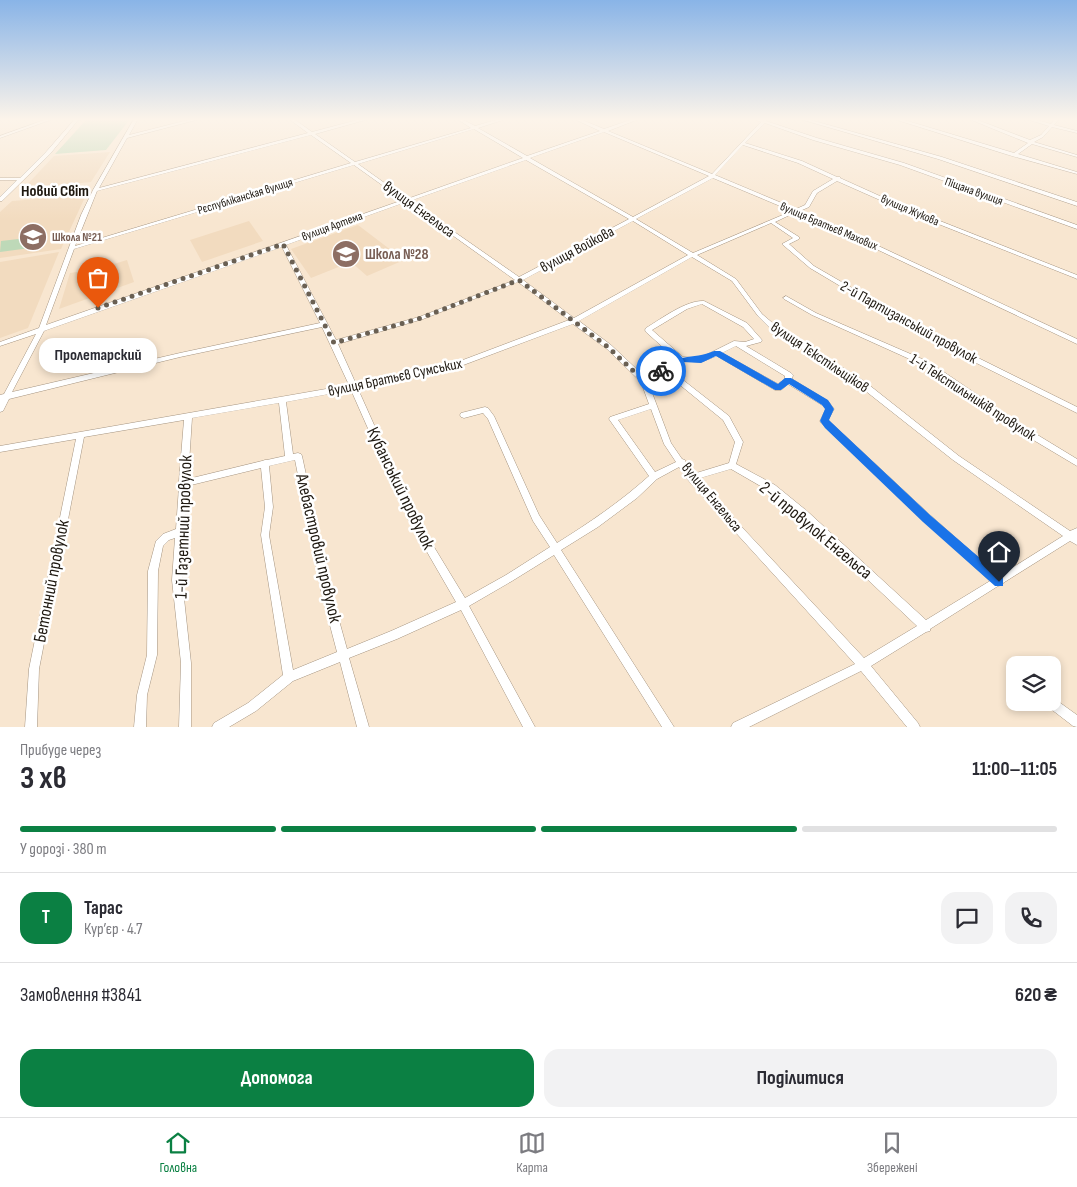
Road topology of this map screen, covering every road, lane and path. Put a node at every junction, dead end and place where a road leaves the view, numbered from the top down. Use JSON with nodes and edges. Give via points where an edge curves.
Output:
{"nodes":[{"id":1,"x":46,"y":153,"type":"edge"},
{"id":2,"x":116,"y":153,"type":"edge"},
{"id":3,"x":239,"y":153,"type":"edge"},
{"id":4,"x":340,"y":153,"type":"edge"},
{"id":5,"x":393,"y":153,"type":"edge"},
{"id":6,"x":517,"y":153,"type":"edge"},
{"id":7,"x":541,"y":153,"type":"edge"},
{"id":8,"x":657,"y":153,"type":"edge"},
{"id":9,"x":735,"y":153,"type":"edge"},
{"id":10,"x":772,"y":153,"type":"edge"},
{"id":11,"x":867,"y":153,"type":"edge"},
{"id":12,"x":922,"y":153,"type":"edge"},
{"id":13,"x":1007,"y":153,"type":"edge"},
{"id":14,"x":1017,"y":153,"type":"edge"},
{"id":15,"x":1014,"y":155,"type":"junction"},
{"id":16,"x":526,"y":158,"type":"junction"},
{"id":17,"x":356,"y":164,"type":"junction"},
{"id":18,"x":1077,"y":173,"type":"edge"},
{"id":19,"x":712,"y":176,"type":"junction"},
{"id":20,"x":838,"y":178,"type":"junction"},
{"id":21,"x":0,"y":179,"type":"edge"},
{"id":22,"x":22,"y":180,"type":"junction"},
{"id":23,"x":95,"y":190,"type":"junction"},
{"id":24,"x":1,"y":198,"type":"edge"},
{"id":25,"x":405,"y":200,"type":"junction"},
{"id":26,"x":1077,"y":204,"type":"edge"},
{"id":27,"x":794,"y":211,"type":"junction"},
{"id":28,"x":633,"y":219,"type":"junction"},
{"id":29,"x":772,"y":222,"type":"junction"},
{"id":30,"x":1077,"y":228,"type":"edge"},
{"id":31,"x":283,"y":244,"type":"junction"},
{"id":32,"x":73,"y":248,"type":"junction"},
{"id":33,"x":692,"y":255,"type":"junction"},
{"id":34,"x":1077,"y":277,"type":"edge"},
{"id":35,"x":519,"y":280,"type":"junction"},
{"id":36,"x":786,"y":298,"type":"dead end"},
{"id":37,"x":574,"y":321,"type":"junction"},
{"id":38,"x":325,"y":324,"type":"junction"},
{"id":39,"x":42,"y":328,"type":"junction"},
{"id":40,"x":1077,"y":342,"type":"edge"},
{"id":41,"x":334,"y":343,"type":"junction"},
{"id":42,"x":736,"y":343,"type":"junction"},
{"id":43,"x":0,"y":344,"type":"edge"},
{"id":44,"x":717,"y":353,"type":"junction"},
{"id":45,"x":681,"y":359,"type":"junction"},
{"id":46,"x":664,"y":369,"type":"junction"},
{"id":47,"x":788,"y":380,"type":"junction"},
{"id":48,"x":644,"y":381,"type":"junction"},
{"id":49,"x":353,"y":387,"type":"junction"},
{"id":50,"x":8,"y":396,"type":"junction"},
{"id":51,"x":0,"y":398,"type":"edge"},
{"id":52,"x":282,"y":400,"type":"junction"},
{"id":53,"x":653,"y":406,"type":"junction"},
{"id":54,"x":0,"y":409,"type":"edge"},
{"id":55,"x":1077,"y":410,"type":"edge"},
{"id":56,"x":464,"y":415,"type":"dead end"},
{"id":57,"x":188,"y":416,"type":"junction"},
{"id":58,"x":80,"y":436,"type":"junction"},
{"id":59,"x":0,"y":449,"type":"edge"},
{"id":60,"x":289,"y":457,"type":"junction"},
{"id":61,"x":682,"y":462,"type":"junction"},
{"id":62,"x":265,"y":463,"type":"junction"},
{"id":63,"x":1077,"y":463,"type":"edge"},
{"id":64,"x":732,"y":465,"type":"junction"},
{"id":65,"x":654,"y":477,"type":"junction"},
{"id":66,"x":691,"y":478,"type":"junction"},
{"id":67,"x":182,"y":484,"type":"junction"},
{"id":68,"x":180,"y":532,"type":"junction"},
{"id":69,"x":1075,"y":536,"type":"edge"},
{"id":70,"x":558,"y":549,"type":"junction"},
{"id":71,"x":999,"y":582,"type":"junction"},
{"id":72,"x":463,"y":604,"type":"junction"},
{"id":73,"x":926,"y":627,"type":"junction"},
{"id":74,"x":345,"y":656,"type":"junction"},
{"id":75,"x":864,"y":665,"type":"junction"},
{"id":76,"x":289,"y":677,"type":"junction"},
{"id":77,"x":1061,"y":710,"type":"edge"},
{"id":78,"x":1077,"y":722,"type":"edge"},
{"id":79,"x":31,"y":727,"type":"edge"},
{"id":80,"x":140,"y":727,"type":"edge"},
{"id":81,"x":186,"y":727,"type":"edge"},
{"id":82,"x":218,"y":727,"type":"edge"},
{"id":83,"x":363,"y":727,"type":"edge"},
{"id":84,"x":529,"y":727,"type":"edge"},
{"id":85,"x":668,"y":727,"type":"edge"},
{"id":86,"x":737,"y":727,"type":"edge"},
{"id":87,"x":914,"y":727,"type":"edge"}],
"edges":[{"from":1,"to":22,"type":"street"},
{"from":2,"to":23,"type":"street"},
{"from":3,"to":23,"type":"street"},
{"from":4,"to":17,"type":"street","name":"вулиця Енгельса"},
{"from":5,"to":17,"type":"street","name":"Рєспубліканская вулиця"},
{"from":6,"to":16,"type":"street","name":"вулиця Тєкстільщіков"},
{"from":7,"to":16,"type":"street","name":"вулиця Артема"},
{"from":8,"to":19,"type":"street","name":"вулиця Братьєв Махових"},
{"from":9,"to":19,"type":"street","name":"вулиця Войкова"},
{"from":10,"to":20,"type":"street","name":"вулиця Жукова"},
{"from":11,"to":30,"type":"street","name":"Піщана вулиця"},
{"from":12,"to":26,"type":"street"},
{"from":13,"to":15,"type":"street"},
{"from":14,"to":15,"type":"street"},
{"from":15,"to":18,"type":"street"},
{"from":16,"to":25,"type":"street","name":"вулиця Артема"},
{"from":16,"to":28,"type":"street","name":"вулиця Тєкстільщіков"},
{"from":17,"to":25,"type":"street","name":"вулиця Енгельса"},
{"from":17,"to":32,"type":"street","name":"Рєспубліканская вулиця"},
{"from":19,"to":27,"type":"street","name":"вулиця Братьєв Махових"},
{"from":19,"to":28,"type":"street","name":"вулиця Войкова"},
{"from":20,"to":27,"type":"street","name":"вулиця Братьєв Сумських","via":[[815,192],[807,206]]},
{"from":20,"to":34,"type":"street","name":"вулиця Жукова","via":[[900,207]]},
{"from":21,"to":22,"type":"street"},
{"from":22,"to":24,"type":"street"},
{"from":23,"to":32,"type":"street"},
{"from":25,"to":31,"type":"street","name":"вулиця Артема"},
{"from":25,"to":35,"type":"street","name":"вулиця Енгельса"},
{"from":27,"to":29,"type":"street","name":"вулиця Братьєв Сумських"},
{"from":27,"to":40,"type":"street","name":"вулиця Братьєв Махових"},
{"from":28,"to":33,"type":"street","name":"вулиця Тєкстільщіков"},
{"from":28,"to":35,"type":"street","name":"вулиця Войкова"},
{"from":29,"to":33,"type":"street","name":"вулиця Братьєв Сумських"},
{"from":29,"to":55,"type":"street","name":"2-й Партизанський провулок","via":[[797,238],[786,244],[812,268],[938,340]]},
{"from":31,"to":38,"type":"street","name":"Кубанський провулок"},
{"from":31,"to":39,"type":"street","name":"вулиця Артема"},
{"from":32,"to":39,"type":"street"},
{"from":33,"to":37,"type":"street","name":"вулиця Братьєв Сумських"},
{"from":33,"to":69,"type":"street","name":"вулиця Тєкстільщіков","via":[[734,280],[773,327],[861,382],[956,458]]},
{"from":35,"to":37,"type":"street","name":"вулиця Енгельса"},
{"from":35,"to":41,"type":"street","name":"вулиця Войкова","via":[[421,318]]},
{"from":36,"to":63,"type":"street","name":"1-й Текстильників провулок","via":[[814,314],[927,364]]},
{"from":37,"to":48,"type":"street","name":"вулиця Енгельса"},
{"from":37,"to":49,"type":"street","name":"вулиця Братьєв Сумських","via":[[456,365]]},
{"from":38,"to":41,"type":"street","name":"Кубанський провулок"},
{"from":38,"to":50,"type":"street"},
{"from":39,"to":43,"type":"street","name":"вулиця Артема"},
{"from":39,"to":50,"type":"street"},
{"from":41,"to":49,"type":"street","name":"Кубанський провулок"},
{"from":42,"to":44,"type":"street"},
{"from":42,"to":45,"type":"street","via":[[759,340],[745,325],[702,302],[648,330]]},
{"from":42,"to":47,"type":"street","via":[[789,375]]},
{"from":44,"to":45,"type":"street","via":[[701,360]]},
{"from":44,"to":47,"type":"street","via":[[778,388]]},
{"from":45,"to":46,"type":"street"},
{"from":46,"to":48,"type":"street"},
{"from":46,"to":64,"type":"street","via":[[726,418],[738,442]]},
{"from":47,"to":71,"type":"street","via":[[825,403],[830,409],[824,421],[828,426]]},
{"from":48,"to":53,"type":"street","name":"вулиця Енгельса"},
{"from":49,"to":52,"type":"street","name":"вулиця Братьєв Сумських"},
{"from":49,"to":72,"type":"street","name":"Кубанський провулок","via":[[411,516]]},
{"from":50,"to":51,"type":"street"},
{"from":50,"to":54,"type":"street"},
{"from":52,"to":57,"type":"street","name":"вулиця Братьєв Сумських"},
{"from":52,"to":60,"type":"street"},
{"from":53,"to":61,"type":"street","name":"вулиця Енгельса","via":[[668,444]]},
{"from":53,"to":65,"type":"street","via":[[613,419]]},
{"from":56,"to":70,"type":"street","via":[[485,410],[491,418],[511,457],[528,503]]},
{"from":57,"to":58,"type":"street","name":"вулиця Братьєв Сумських"},
{"from":57,"to":67,"type":"street","name":"1-й Газетний провулок"},
{"from":58,"to":59,"type":"street","name":"вулиця Братьєв Сумських"},
{"from":58,"to":79,"type":"street","name":"Бетонний провулок","via":[[34,669]]},
{"from":60,"to":62,"type":"street","name":"Алебастровий провулок"},
{"from":60,"to":74,"type":"street","name":"Алебастровий провулок","via":[[298,456],[326,595]]},
{"from":61,"to":65,"type":"street"},
{"from":61,"to":66,"type":"street","name":"вулиця Енгельса"},
{"from":62,"to":67,"type":"street","name":"Алебастровий провулок"},
{"from":62,"to":76,"type":"street","via":[[269,507],[265,534]]},
{"from":64,"to":66,"type":"street"},
{"from":64,"to":73,"type":"street","name":"2-й провулок Енгельса","via":[[772,488]]},
{"from":65,"to":70,"type":"street","via":[[634,496]]},
{"from":66,"to":75,"type":"street","name":"вулиця Енгельса"},
{"from":67,"to":68,"type":"street","name":"1-й Газетний провулок"},
{"from":68,"to":80,"type":"street","via":[[166,537],[159,544],[153,571],[152,655],[142,695]]},
{"from":68,"to":81,"type":"street","name":"1-й Газетний провулок","via":[[177,580],[186,663]]},
{"from":69,"to":71,"type":"street"},
{"from":70,"to":72,"type":"street"},
{"from":70,"to":85,"type":"street"},
{"from":71,"to":73,"type":"street"},
{"from":72,"to":74,"type":"street"},
{"from":72,"to":84,"type":"street","name":"Кубанський провулок"},
{"from":73,"to":75,"type":"street"},
{"from":74,"to":76,"type":"street"},
{"from":74,"to":83,"type":"street","name":"Алебастровий провулок"},
{"from":75,"to":86,"type":"street"},
{"from":75,"to":87,"type":"street","name":"вулиця Енгельса"},
{"from":76,"to":82,"type":"street","via":[[252,707]]},
{"from":77,"to":78,"type":"street"}]}
